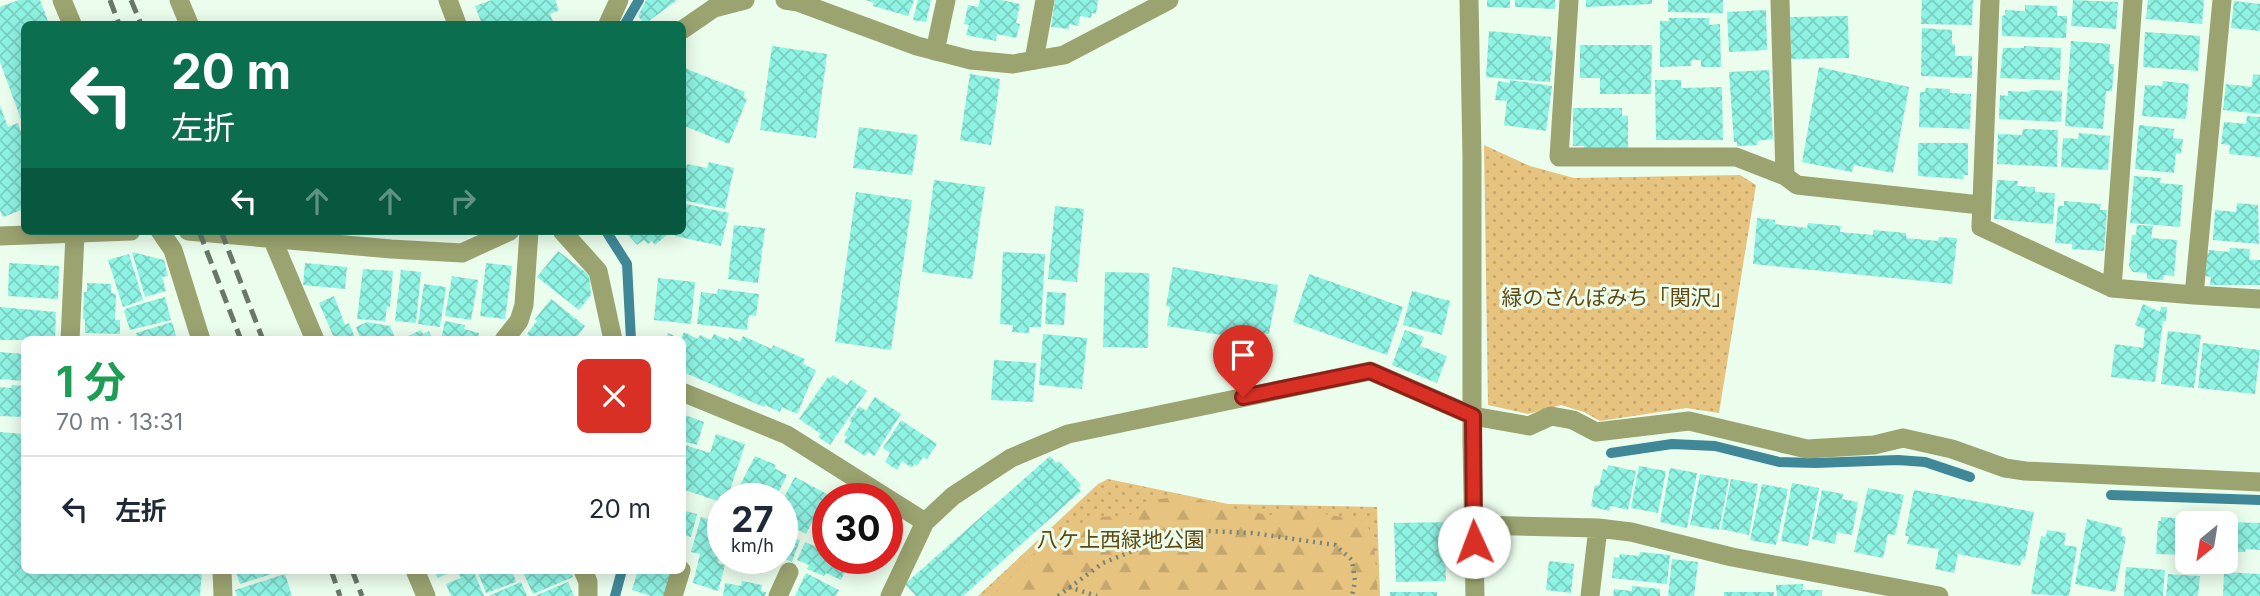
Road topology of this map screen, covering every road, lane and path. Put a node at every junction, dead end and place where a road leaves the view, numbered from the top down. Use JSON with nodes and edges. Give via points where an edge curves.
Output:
{"nodes":[{"id":1,"x":62,"y":0,"type":"edge"},
{"id":2,"x":179,"y":0,"type":"edge"},
{"id":3,"x":448,"y":0,"type":"edge"},
{"id":4,"x":619,"y":0,"type":"edge"},
{"id":5,"x":745,"y":0,"type":"edge"},
{"id":6,"x":946,"y":0,"type":"edge"},
{"id":7,"x":1045,"y":0,"type":"edge"},
{"id":8,"x":1169,"y":0,"type":"edge"},
{"id":9,"x":1469,"y":0,"type":"edge"},
{"id":10,"x":1569,"y":0,"type":"edge"},
{"id":11,"x":1780,"y":0,"type":"edge"},
{"id":12,"x":1990,"y":0,"type":"edge"},
{"id":13,"x":2133,"y":0,"type":"edge"},
{"id":14,"x":2222,"y":0,"type":"edge"},
{"id":15,"x":794,"y":1,"type":"edge"},
{"id":16,"x":71,"y":21,"type":"edge"},
{"id":17,"x":188,"y":21,"type":"edge"},
{"id":18,"x":456,"y":21,"type":"edge"},
{"id":19,"x":609,"y":21,"type":"edge"},
{"id":20,"x":686,"y":27,"type":"edge"},
{"id":21,"x":934,"y":51,"type":"junction"},
{"id":22,"x":1034,"y":61,"type":"junction"},
{"id":23,"x":1785,"y":176,"type":"junction"},
{"id":24,"x":1980,"y":205,"type":"junction"},
{"id":25,"x":75,"y":235,"type":"joint"},
{"id":26,"x":163,"y":235,"type":"edge"},
{"id":27,"x":270,"y":235,"type":"edge"},
{"id":28,"x":501,"y":235,"type":"edge"},
{"id":29,"x":529,"y":235,"type":"edge"},
{"id":30,"x":566,"y":235,"type":"edge"},
{"id":31,"x":0,"y":236,"type":"edge"},
{"id":32,"x":2112,"y":288,"type":"junction"},
{"id":33,"x":2194,"y":295,"type":"junction"},
{"id":34,"x":2260,"y":299,"type":"edge"},
{"id":35,"x":70,"y":336,"type":"edge"},
{"id":36,"x":200,"y":336,"type":"edge"},
{"id":37,"x":313,"y":336,"type":"edge"},
{"id":38,"x":507,"y":336,"type":"edge"},
{"id":39,"x":612,"y":336,"type":"edge"},
{"id":40,"x":686,"y":394,"type":"edge"},
{"id":41,"x":1473,"y":416,"type":"junction"},
{"id":42,"x":2260,"y":482,"type":"edge"},
{"id":43,"x":925,"y":522,"type":"junction"},
{"id":44,"x":1474,"y":525,"type":"junction"},
{"id":45,"x":1598,"y":528,"type":"junction"},
{"id":46,"x":222,"y":574,"type":"edge"},
{"id":47,"x":417,"y":574,"type":"edge"},
{"id":48,"x":585,"y":574,"type":"edge"},
{"id":49,"x":680,"y":574,"type":"edge"},
{"id":50,"x":788,"y":574,"type":"edge"},
{"id":51,"x":1839,"y":586,"type":"edge"},
{"id":52,"x":1068,"y":587,"type":"junction"},
{"id":53,"x":1078,"y":593,"type":"edge"},
{"id":54,"x":223,"y":596,"type":"edge"},
{"id":55,"x":426,"y":596,"type":"edge"},
{"id":56,"x":588,"y":596,"type":"edge"},
{"id":57,"x":673,"y":596,"type":"edge"},
{"id":58,"x":778,"y":596,"type":"edge"},
{"id":59,"x":890,"y":596,"type":"edge"},
{"id":60,"x":1058,"y":596,"type":"edge"},
{"id":61,"x":1097,"y":596,"type":"edge"},
{"id":62,"x":1352,"y":596,"type":"edge"},
{"id":63,"x":1475,"y":596,"type":"edge"},
{"id":64,"x":1590,"y":596,"type":"edge"},
{"id":65,"x":1939,"y":596,"type":"edge"}],
"edges":[{"from":1,"to":16,"type":"street"},
{"from":2,"to":17,"type":"street"},
{"from":3,"to":18,"type":"street"},
{"from":4,"to":19,"type":"street"},
{"from":5,"to":20,"type":"street","via":[[714,8]]},
{"from":6,"to":21,"type":"street"},
{"from":7,"to":22,"type":"street"},
{"from":8,"to":22,"type":"street","via":[[1064,55]]},
{"from":9,"to":41,"type":"street"},
{"from":10,"to":23,"type":"street","via":[[1559,157],[1736,157]]},
{"from":11,"to":23,"type":"street"},
{"from":12,"to":24,"type":"street"},
{"from":13,"to":32,"type":"street"},
{"from":14,"to":33,"type":"street"},
{"from":15,"to":21,"type":"street"},
{"from":21,"to":22,"type":"street","via":[[971,60]]},
{"from":23,"to":24,"type":"street","via":[[1797,185]]},
{"from":24,"to":32,"type":"street","via":[[1981,227]]},
{"from":25,"to":31,"type":"street"},
{"from":25,"to":35,"type":"street"},
{"from":26,"to":36,"type":"street","via":[[173,250]]},
{"from":27,"to":28,"type":"street","via":[[462,253]]},
{"from":27,"to":37,"type":"street"},
{"from":29,"to":38,"type":"street","via":[[524,305]]},
{"from":30,"to":39,"type":"street","via":[[598,271]]},
{"from":32,"to":33,"type":"street"},
{"from":33,"to":34,"type":"street"},
{"from":40,"to":43,"type":"street","via":[[787,435]]},
{"from":41,"to":42,"type":"street","via":[[1529,426],[1551,416],[1573,420],[1596,432],[1689,421],[1807,449],[1874,445],[1903,438],[2025,471]]},
{"from":41,"to":43,"type":"street","via":[[1370,371],[1068,434],[1012,458],[953,496]]},
{"from":41,"to":44,"type":"street"},
{"from":43,"to":59,"type":"street"},
{"from":44,"to":45,"type":"street"},
{"from":44,"to":63,"type":"street"},
{"from":45,"to":51,"type":"street","via":[[1631,532]]},
{"from":45,"to":64,"type":"street"},
{"from":46,"to":54,"type":"street"},
{"from":47,"to":55,"type":"street"},
{"from":48,"to":56,"type":"street"},
{"from":49,"to":57,"type":"street"},
{"from":50,"to":58,"type":"street"},
{"from":51,"to":65,"type":"street"},
{"from":52,"to":53,"type":"path"},
{"from":52,"to":60,"type":"path"},
{"from":52,"to":62,"type":"path","via":[[1103,563],[1184,530],[1252,533],[1335,545],[1352,560]]},
{"from":53,"to":61,"type":"path"}]}
